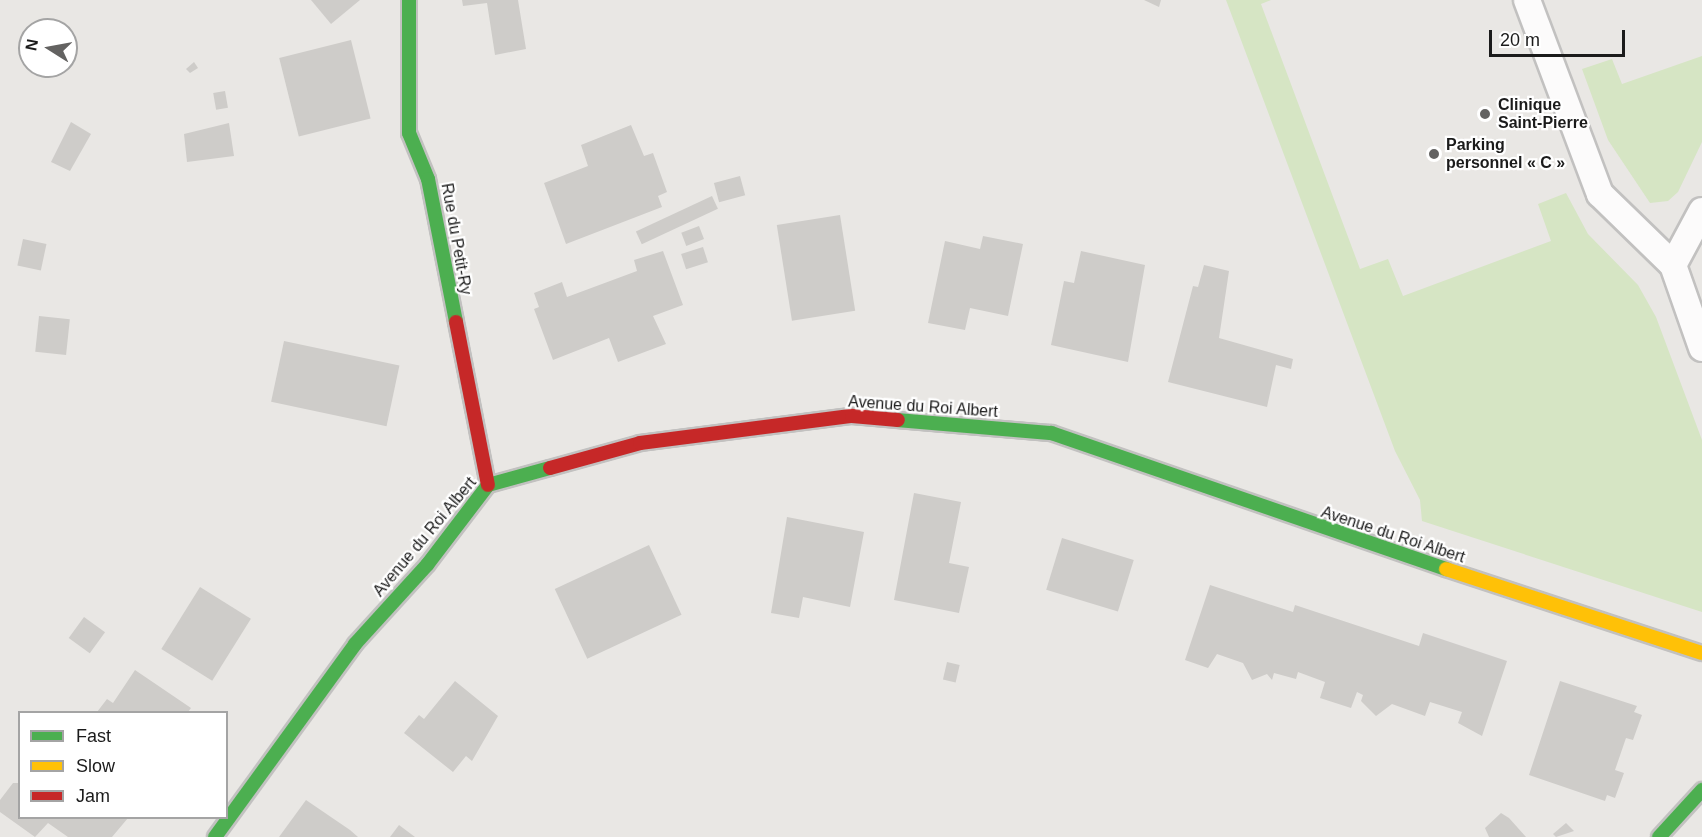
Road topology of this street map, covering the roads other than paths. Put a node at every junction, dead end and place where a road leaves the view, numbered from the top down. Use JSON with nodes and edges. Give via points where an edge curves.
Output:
{"nodes":[{"id":1,"x":409,"y":0,"type":"edge"},
{"id":2,"x":1527,"y":0,"type":"edge"},
{"id":3,"x":1702,"y":211,"type":"edge"},
{"id":4,"x":1673,"y":265,"type":"junction"},
{"id":5,"x":1702,"y":348,"type":"edge"},
{"id":6,"x":488,"y":484,"type":"junction"},
{"id":7,"x":1702,"y":653,"type":"edge"},
{"id":8,"x":1702,"y":790,"type":"edge"},
{"id":9,"x":228,"y":818,"type":"edge"},
{"id":10,"x":227,"y":819,"type":"edge"},
{"id":11,"x":214,"y":837,"type":"edge"},
{"id":12,"x":1659,"y":837,"type":"edge"}],
"edges":[{"from":1,"to":6,"type":"main road","name":"Rue du Petit-Ry","via":[[409,133],[428,179]]},
{"from":2,"to":4,"type":"lane","via":[[1600,194]]},
{"from":3,"to":4,"type":"lane"},
{"from":4,"to":5,"type":"lane"},
{"from":6,"to":7,"type":"main road","name":"Avenue du Roi Albert","via":[[640,443],[852,416],[1051,433],[1314,527]]},
{"from":6,"to":9,"type":"main road","name":"Avenue du Roi Albert","via":[[427,565],[355,644]]},
{"from":8,"to":12,"type":"main road"},
{"from":10,"to":11,"type":"main road","name":"Avenue du Roi Albert"}]}
